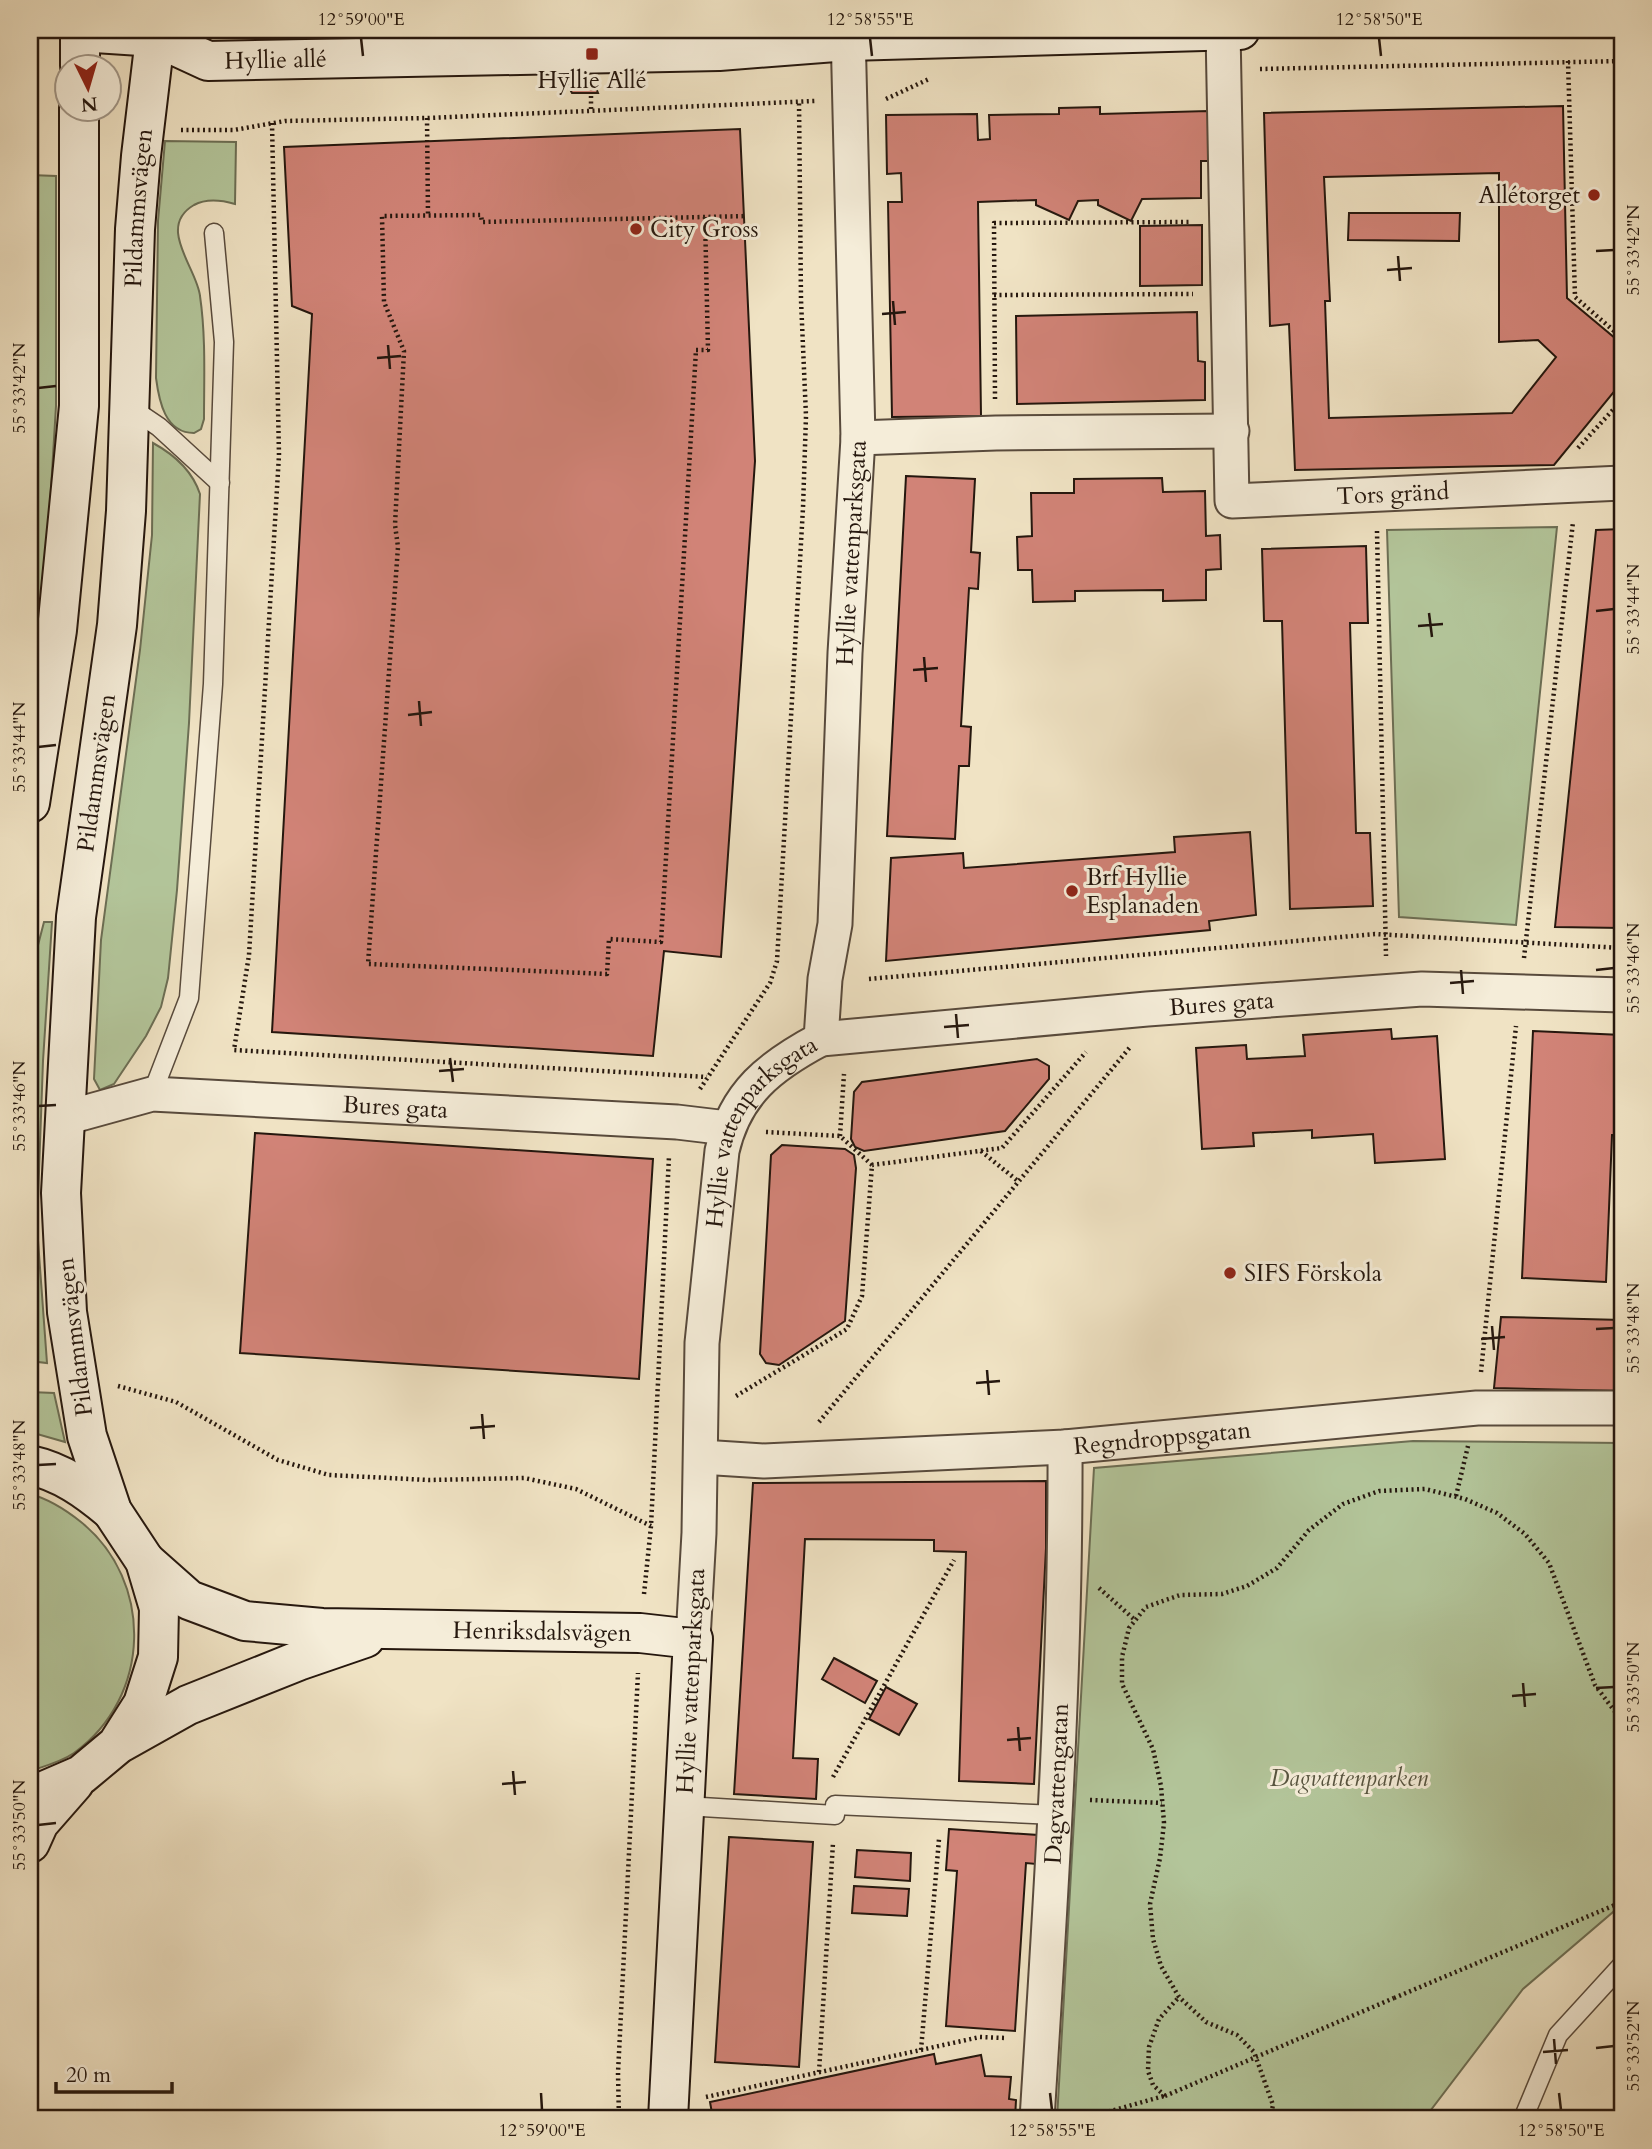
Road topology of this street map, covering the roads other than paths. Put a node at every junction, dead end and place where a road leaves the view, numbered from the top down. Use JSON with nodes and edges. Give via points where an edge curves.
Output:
{"nodes":[{"id":1,"x":1223,"y":30,"type":"edge"},
{"id":2,"x":1240,"y":30,"type":"edge"},
{"id":3,"x":161,"y":32,"type":"edge"},
{"id":4,"x":848,"y":35,"type":"edge"},
{"id":5,"x":80,"y":43,"type":"edge"},
{"id":6,"x":79,"y":122,"type":"edge"},
{"id":7,"x":214,"y":233,"type":"dead end"},
{"id":8,"x":131,"y":408,"type":"junction"},
{"id":9,"x":1232,"y":431,"type":"junction"},
{"id":10,"x":859,"y":438,"type":"junction"},
{"id":11,"x":220,"y":483,"type":"junction"},
{"id":12,"x":1622,"y":483,"type":"edge"},
{"id":13,"x":30,"y":803,"type":"edge"},
{"id":14,"x":1622,"y":995,"type":"edge"},
{"id":15,"x":821,"y":1039,"type":"junction"},
{"id":16,"x":152,"y":1094,"type":"junction"},
{"id":17,"x":65,"y":1118,"type":"junction"},
{"id":18,"x":727,"y":1128,"type":"junction"},
{"id":19,"x":1622,"y":1409,"type":"edge"},
{"id":20,"x":1065,"y":1447,"type":"junction"},
{"id":21,"x":701,"y":1457,"type":"junction"},
{"id":22,"x":30,"y":1465,"type":"edge"},
{"id":23,"x":112,"y":1511,"type":"junction"},
{"id":24,"x":145,"y":1561,"type":"junction"},
{"id":25,"x":391,"y":1630,"type":"junction"},
{"id":26,"x":693,"y":1639,"type":"junction"},
{"id":27,"x":117,"y":1745,"type":"junction"},
{"id":28,"x":81,"y":1775,"type":"junction"},
{"id":29,"x":30,"y":1797,"type":"edge"},
{"id":30,"x":685,"y":1806,"type":"junction"},
{"id":31,"x":1057,"y":1807,"type":"junction"},
{"id":32,"x":30,"y":1843,"type":"edge"},
{"id":33,"x":1622,"y":1965,"type":"edge"},
{"id":34,"x":668,"y":2112,"type":"edge"},
{"id":35,"x":1037,"y":2119,"type":"edge"},
{"id":36,"x":1523,"y":2119,"type":"edge"}],
"edges":[{"from":1,"to":2,"type":"main road","name":"Hyllie allé"},
{"from":1,"to":4,"type":"main road","name":"Hyllie allé"},
{"from":1,"to":9,"type":"street","name":"Tors gränd"},
{"from":3,"to":4,"type":"main road","name":"Hyllie allé","via":[[208,61],[719,51]]},
{"from":3,"to":5,"type":"main road","name":"Hyllie allé"},
{"from":3,"to":8,"type":"main road","name":"Pildammsvägen","via":[[144,127],[135,229]]},
{"from":4,"to":10,"type":"street","name":"Hyllie vattenparksgata"},
{"from":6,"to":13,"type":"main road","via":[[79,406],[57,630]]},
{"from":7,"to":11,"type":"lane","via":[[224,342]]},
{"from":8,"to":11,"type":"lane","via":[[159,427]]},
{"from":8,"to":17,"type":"main road","name":"Pildammsvägen","via":[[117,625],[76,917]]},
{"from":9,"to":10,"type":"street"},
{"from":9,"to":12,"type":"street","name":"Tors gränd","via":[[1232,501]]},
{"from":10,"to":15,"type":"street","name":"Hyllie vattenparksgata","via":[[835,924]]},
{"from":11,"to":16,"type":"lane","via":[[213,684],[189,998]]},
{"from":14,"to":15,"type":"street","name":"Bures gata","via":[[1422,989],[1130,1024]]},
{"from":15,"to":18,"type":"street","name":"Hyllie vattenparksgata","via":[[771,1069],[735,1111]]},
{"from":16,"to":17,"type":"street","name":"Bures gata"},
{"from":16,"to":18,"type":"street","name":"Bures gata"},
{"from":17,"to":23,"type":"main road","name":"Pildammsvägen","via":[[61,1193],[67,1312],[88,1436]]},
{"from":18,"to":21,"type":"street","name":"Hyllie vattenparksgata","via":[[702,1343]]},
{"from":19,"to":20,"type":"street","name":"Regndroppsgatan","via":[[1477,1408]]},
{"from":20,"to":21,"type":"street","name":"Regndroppsgatan","via":[[764,1461]]},
{"from":20,"to":31,"type":"street","name":"Dagvattengatan"},
{"from":21,"to":26,"type":"street","name":"Hyllie vattenparksgata"},
{"from":22,"to":23,"type":"main road","name":"Pildammsvägen","via":[[82,1486]]},
{"from":23,"to":24,"type":"main road","name":"Pildammsvägen"},
{"from":24,"to":25,"type":"main road","name":"Henriksdalsvägen","via":[[189,1600],[245,1621]]},
{"from":24,"to":27,"type":"main road","name":"Pildammsvägen","via":[[159,1608],[158,1657],[144,1704]]},
{"from":25,"to":26,"type":"main road","name":"Henriksdalsvägen","via":[[640,1633]]},
{"from":25,"to":27,"type":"main road","name":"Henriksdalsvägen","via":[[188,1705]]},
{"from":26,"to":30,"type":"main road","name":"Hyllie vattenparksgata"},
{"from":27,"to":28,"type":"main road","name":"Pildammsvägen"},
{"from":28,"to":29,"type":"main road","name":"Pildammsvägen"},
{"from":28,"to":32,"type":"main road","name":"Pildammsvägen","via":[[39,1823]]},
{"from":30,"to":31,"type":"lane","via":[[835,1810]]},
{"from":30,"to":34,"type":"main road","name":"Hyllie vattenparksgata"},
{"from":31,"to":35,"type":"street","name":"Dagvattengatan"},
{"from":33,"to":36,"type":"lane","via":[[1558,2035]]}]}
